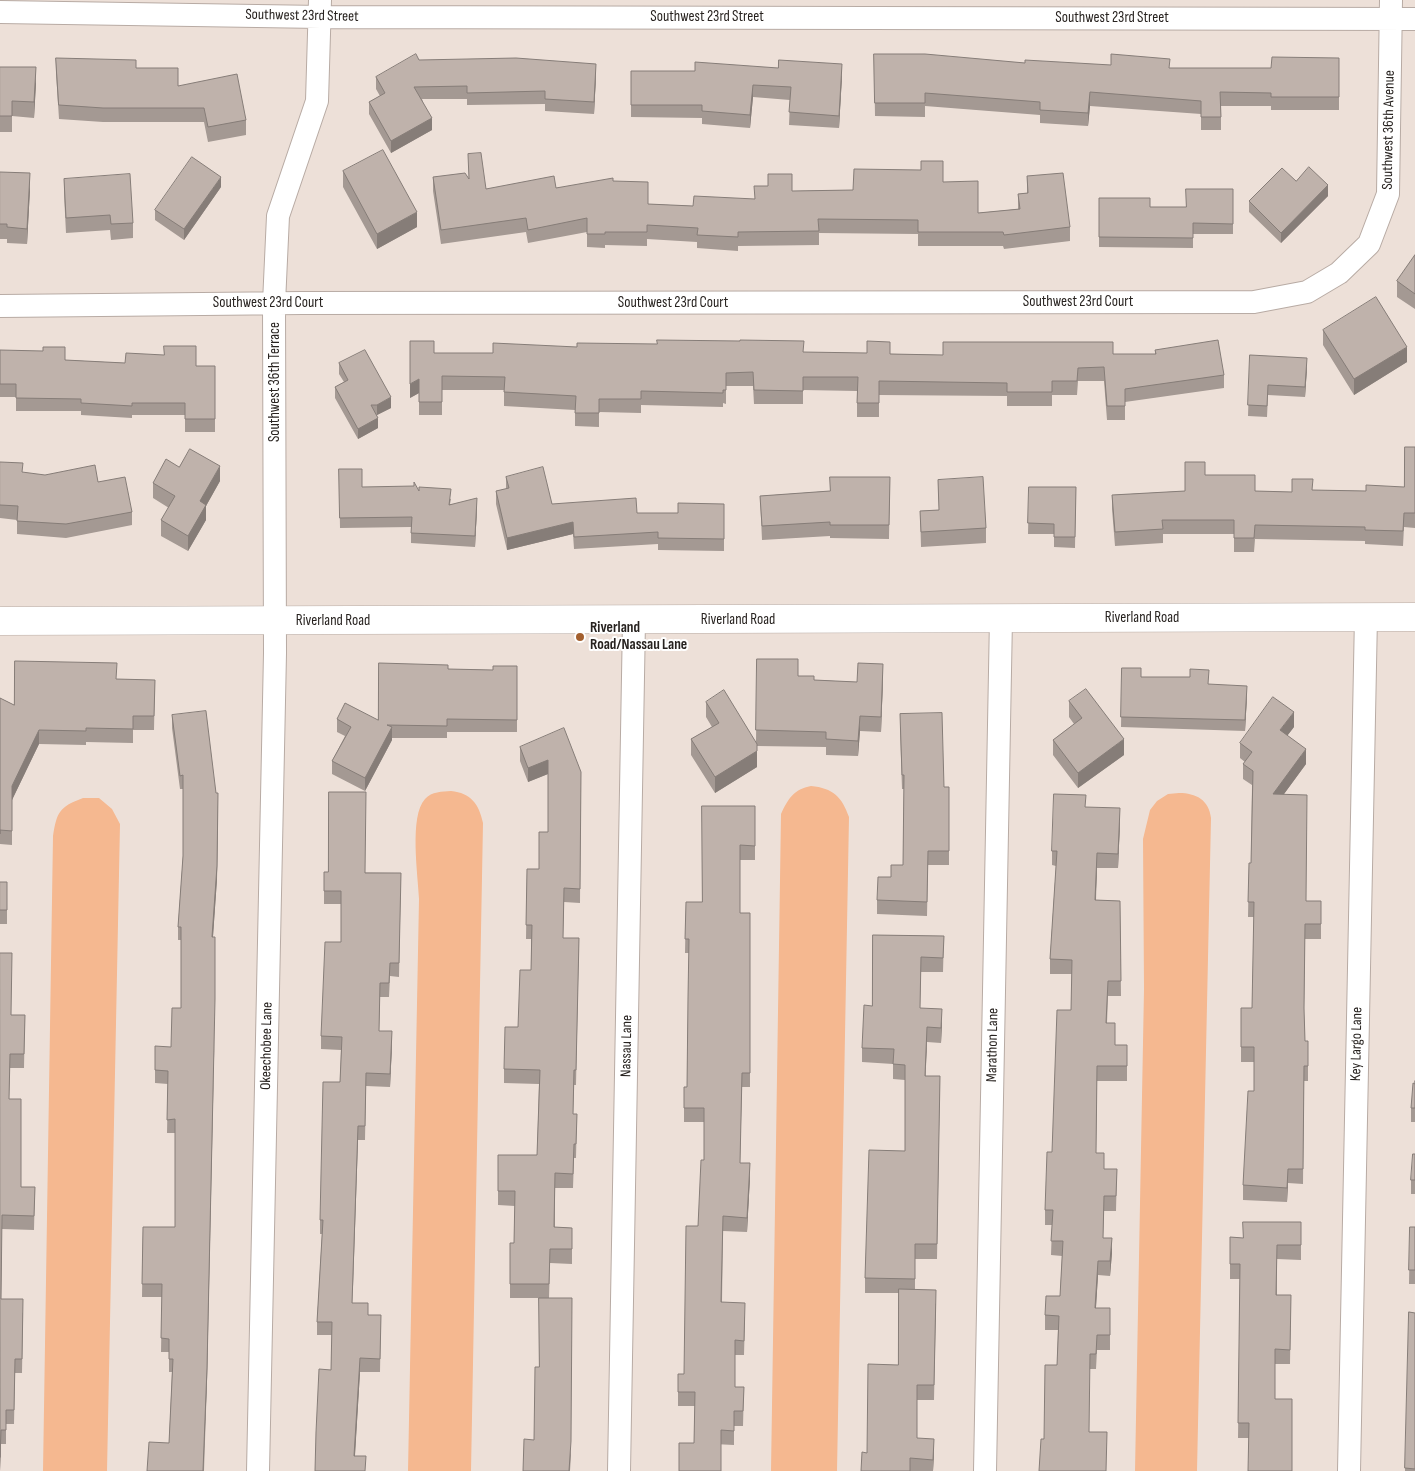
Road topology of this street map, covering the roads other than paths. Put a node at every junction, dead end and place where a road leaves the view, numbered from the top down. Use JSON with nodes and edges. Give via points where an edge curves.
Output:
{"nodes":[{"id":1,"x":320,"y":8,"type":"edge"},
{"id":2,"x":1391,"y":10,"type":"edge"},
{"id":3,"x":0,"y":12,"type":"edge"},
{"id":4,"x":1415,"y":19,"type":"edge"},
{"id":5,"x":1339,"y":273,"type":"joint"},
{"id":6,"x":274,"y":303,"type":"junction"},
{"id":7,"x":0,"y":306,"type":"edge"},
{"id":8,"x":1366,"y":616,"type":"junction"},
{"id":9,"x":1415,"y":617,"type":"edge"},
{"id":10,"x":1001,"y":618,"type":"junction"},
{"id":11,"x":634,"y":620,"type":"junction"},
{"id":12,"x":0,"y":621,"type":"edge"},
{"id":13,"x":275,"y":621,"type":"junction"},
{"id":14,"x":258,"y":1471,"type":"edge"},
{"id":15,"x":619,"y":1471,"type":"edge"},
{"id":16,"x":985,"y":1471,"type":"edge"},
{"id":17,"x":1349,"y":1471,"type":"edge"}],
"edges":[{"from":1,"to":2,"type":"street","name":"Southwest 23rd Street"},
{"from":1,"to":3,"type":"street","name":"Southwest 23rd Street"},
{"from":1,"to":6,"type":"street","name":"Southwest 36th Terrace","via":[[317,101],[278,216]]},
{"from":2,"to":4,"type":"street","name":"Southwest 23rd Street"},
{"from":2,"to":5,"type":"street","name":"Southwest 36th Avenue","via":[[1388,194],[1369,244]]},
{"from":5,"to":6,"type":"street","name":"Southwest 23rd Court","via":[[1307,292],[1254,302]]},
{"from":6,"to":7,"type":"street","name":"Southwest 23rd Court"},
{"from":6,"to":13,"type":"street","name":"Southwest 36th Terrace"},
{"from":8,"to":9,"type":"street","name":"Riverland Road"},
{"from":8,"to":10,"type":"street","name":"Riverland Road"},
{"from":8,"to":17,"type":"street","name":"Key Largo Lane"},
{"from":10,"to":11,"type":"street","name":"Riverland Road"},
{"from":10,"to":16,"type":"street","name":"Marathon Lane"},
{"from":11,"to":13,"type":"street","name":"Riverland Road"},
{"from":11,"to":15,"type":"street","name":"Nassau Lane"},
{"from":12,"to":13,"type":"street","name":"Riverland Road"},
{"from":13,"to":14,"type":"street","name":"Okeechobee Lane"}]}
